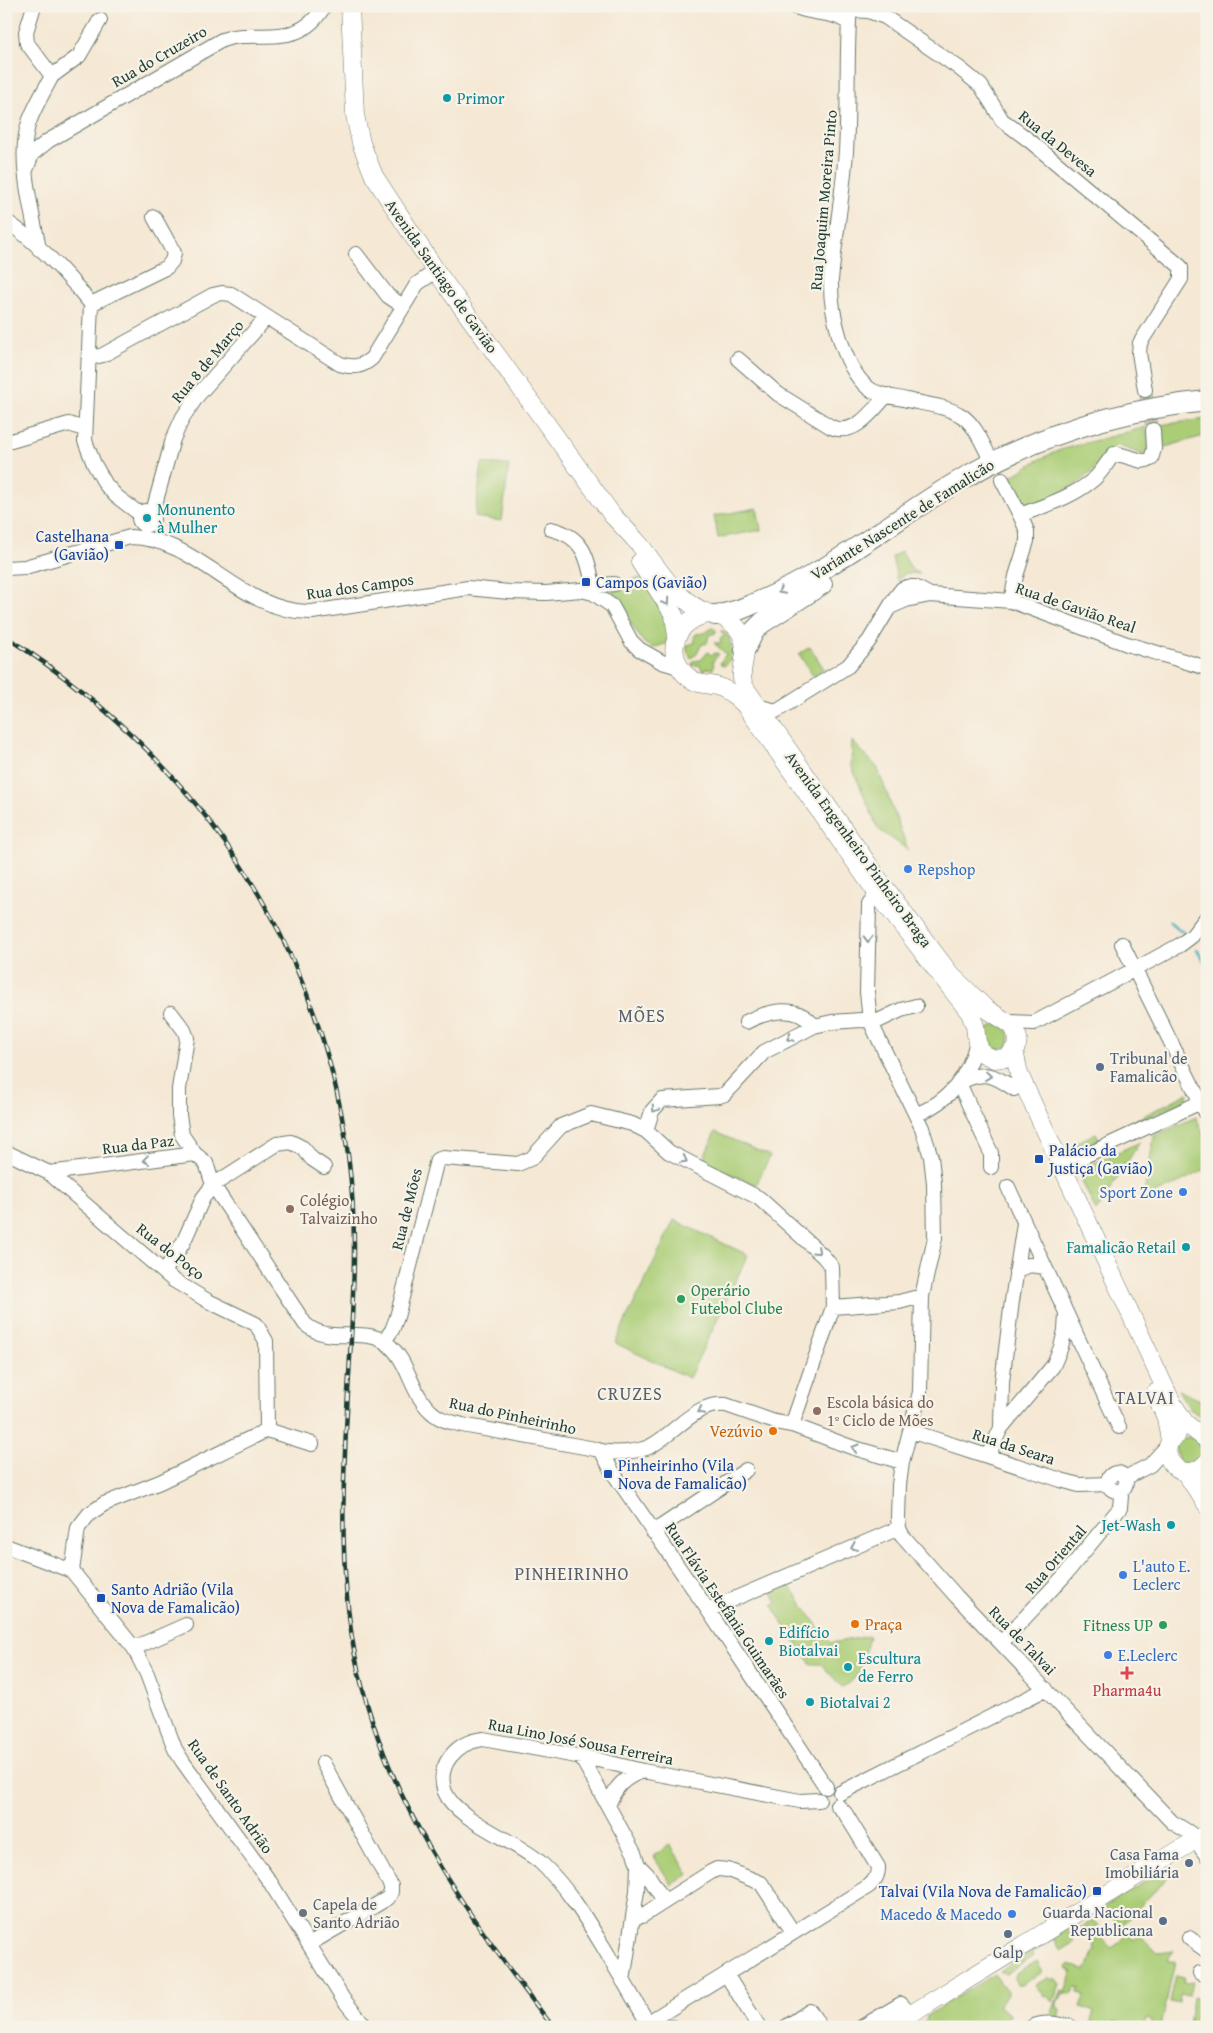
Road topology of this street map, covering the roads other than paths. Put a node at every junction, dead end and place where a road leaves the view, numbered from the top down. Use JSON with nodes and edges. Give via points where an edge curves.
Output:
{"nodes":[{"id":1,"x":34,"y":6,"type":"edge"},
{"id":2,"x":324,"y":6,"type":"edge"},
{"id":3,"x":350,"y":6,"type":"edge"},
{"id":4,"x":793,"y":6,"type":"edge"},
{"id":5,"x":844,"y":11,"type":"edge"},
{"id":6,"x":100,"y":20,"type":"dead end"},
{"id":7,"x":52,"y":76,"type":"junction"},
{"id":8,"x":26,"y":170,"type":"junction"},
{"id":9,"x":154,"y":216,"type":"dead end"},
{"id":10,"x":6,"y":221,"type":"edge"},
{"id":11,"x":39,"y":249,"type":"junction"},
{"id":12,"x":356,"y":254,"type":"dead end"},
{"id":13,"x":436,"y":271,"type":"junction"},
{"id":14,"x":91,"y":304,"type":"junction"},
{"id":15,"x":403,"y":306,"type":"junction"},
{"id":16,"x":266,"y":318,"type":"junction"},
{"id":17,"x":90,"y":358,"type":"junction"},
{"id":18,"x":738,"y":359,"type":"dead end"},
{"id":19,"x":1145,"y":390,"type":"tunnel mouth"},
{"id":20,"x":887,"y":396,"type":"junction"},
{"id":21,"x":1207,"y":401,"type":"edge"},
{"id":22,"x":1207,"y":414,"type":"edge"},
{"id":23,"x":84,"y":429,"type":"junction"},
{"id":24,"x":1153,"y":430,"type":"tunnel mouth"},
{"id":25,"x":6,"y":440,"type":"edge"},
{"id":26,"x":988,"y":454,"type":"dead end"},
{"id":27,"x":1002,"y":480,"type":"dead end"},
{"id":28,"x":1020,"y":514,"type":"junction"},
{"id":29,"x":613,"y":516,"type":"junction"},
{"id":30,"x":146,"y":518,"type":"junction"},
{"id":31,"x":551,"y":529,"type":"dead end"},
{"id":32,"x":141,"y":537,"type":"junction"},
{"id":33,"x":157,"y":540,"type":"junction"},
{"id":34,"x":6,"y":568,"type":"edge"},
{"id":35,"x":614,"y":584,"type":"dead end"},
{"id":36,"x":589,"y":590,"type":"junction"},
{"id":37,"x":1011,"y":601,"type":"junction"},
{"id":38,"x":713,"y":615,"type":"junction"},
{"id":39,"x":676,"y":639,"type":"junction"},
{"id":40,"x":646,"y":653,"type":"junction"},
{"id":41,"x":744,"y":656,"type":"junction"},
{"id":42,"x":679,"y":667,"type":"junction"},
{"id":43,"x":1207,"y":668,"type":"edge"},
{"id":44,"x":711,"y":685,"type":"junction"},
{"id":45,"x":757,"y":706,"type":"junction"},
{"id":46,"x":776,"y":711,"type":"junction"},
{"id":47,"x":773,"y":728,"type":"junction"},
{"id":48,"x":877,"y":893,"type":"junction"},
{"id":49,"x":1207,"y":917,"type":"edge"},
{"id":50,"x":1122,"y":944,"type":"dead end"},
{"id":51,"x":1135,"y":969,"type":"junction"},
{"id":52,"x":916,"y":1006,"type":"dead end"},
{"id":53,"x":171,"y":1013,"type":"dead end"},
{"id":54,"x":870,"y":1021,"type":"junction"},
{"id":55,"x":1006,"y":1021,"type":"junction"},
{"id":56,"x":746,"y":1022,"type":"dead end"},
{"id":57,"x":1034,"y":1023,"type":"junction"},
{"id":58,"x":814,"y":1026,"type":"junction"},
{"id":59,"x":977,"y":1039,"type":"junction"},
{"id":60,"x":1010,"y":1051,"type":"junction"},
{"id":61,"x":959,"y":1082,"type":"junction"},
{"id":62,"x":1014,"y":1089,"type":"junction"},
{"id":63,"x":1204,"y":1109,"type":"edge"},
{"id":64,"x":916,"y":1115,"type":"junction"},
{"id":65,"x":646,"y":1131,"type":"junction"},
{"id":66,"x":6,"y":1152,"type":"edge"},
{"id":67,"x":195,"y":1154,"type":"junction"},
{"id":68,"x":324,"y":1166,"type":"dead end"},
{"id":69,"x":1063,"y":1166,"type":"junction"},
{"id":70,"x":991,"y":1167,"type":"dead end"},
{"id":71,"x":49,"y":1173,"type":"junction"},
{"id":72,"x":213,"y":1185,"type":"junction"},
{"id":73,"x":1008,"y":1187,"type":"dead end"},
{"id":74,"x":1024,"y":1223,"type":"junction"},
{"id":75,"x":1045,"y":1267,"type":"junction"},
{"id":76,"x":164,"y":1272,"type":"junction"},
{"id":77,"x":1016,"y":1272,"type":"junction"},
{"id":78,"x":922,"y":1296,"type":"junction"},
{"id":79,"x":834,"y":1307,"type":"junction"},
{"id":80,"x":1066,"y":1312,"type":"junction"},
{"id":81,"x":384,"y":1342,"type":"junction"},
{"id":82,"x":1079,"y":1344,"type":"junction"},
{"id":83,"x":1061,"y":1347,"type":"junction"},
{"id":84,"x":1002,"y":1396,"type":"junction"},
{"id":85,"x":1026,"y":1399,"type":"junction"},
{"id":86,"x":792,"y":1425,"type":"junction"},
{"id":87,"x":1118,"y":1427,"type":"dead end"},
{"id":88,"x":1001,"y":1428,"type":"junction"},
{"id":89,"x":267,"y":1430,"type":"junction"},
{"id":90,"x":910,"y":1431,"type":"junction"},
{"id":91,"x":1202,"y":1434,"type":"edge"},
{"id":92,"x":1170,"y":1442,"type":"junction"},
{"id":93,"x":312,"y":1444,"type":"dead end"},
{"id":94,"x":602,"y":1452,"type":"junction"},
{"id":95,"x":988,"y":1456,"type":"junction"},
{"id":96,"x":902,"y":1462,"type":"junction"},
{"id":97,"x":1207,"y":1462,"type":"edge"},
{"id":98,"x":1150,"y":1465,"type":"junction"},
{"id":99,"x":746,"y":1470,"type":"dead end"},
{"id":100,"x":1183,"y":1471,"type":"junction"},
{"id":101,"x":1114,"y":1487,"type":"junction"},
{"id":102,"x":1207,"y":1505,"type":"edge"},
{"id":103,"x":899,"y":1528,"type":"junction"},
{"id":104,"x":653,"y":1532,"type":"junction"},
{"id":105,"x":6,"y":1546,"type":"edge"},
{"id":106,"x":72,"y":1571,"type":"junction"},
{"id":107,"x":708,"y":1610,"type":"junction"},
{"id":108,"x":186,"y":1625,"type":"dead end"},
{"id":109,"x":1001,"y":1643,"type":"junction"},
{"id":110,"x":134,"y":1648,"type":"junction"},
{"id":111,"x":1046,"y":1688,"type":"junction"},
{"id":112,"x":581,"y":1757,"type":"junction"},
{"id":113,"x":323,"y":1763,"type":"dead end"},
{"id":114,"x":643,"y":1771,"type":"junction"},
{"id":115,"x":826,"y":1787,"type":"junction"},
{"id":116,"x":838,"y":1799,"type":"junction"},
{"id":117,"x":819,"y":1800,"type":"junction"},
{"id":118,"x":608,"y":1806,"type":"junction"},
{"id":119,"x":1195,"y":1840,"type":"edge"},
{"id":120,"x":1207,"y":1856,"type":"edge"},
{"id":121,"x":638,"y":1865,"type":"junction"},
{"id":122,"x":664,"y":1901,"type":"junction"},
{"id":123,"x":633,"y":1918,"type":"junction"},
{"id":124,"x":793,"y":1932,"type":"junction"},
{"id":125,"x":1190,"y":1938,"type":"dead end"},
{"id":126,"x":309,"y":1944,"type":"junction"},
{"id":127,"x":1207,"y":1951,"type":"edge"},
{"id":128,"x":726,"y":1974,"type":"junction"},
{"id":129,"x":623,"y":1981,"type":"junction"},
{"id":130,"x":905,"y":2009,"type":"junction"},
{"id":131,"x":648,"y":2025,"type":"edge"},
{"id":132,"x":366,"y":2027,"type":"edge"},
{"id":133,"x":666,"y":2027,"type":"edge"},
{"id":134,"x":673,"y":2027,"type":"edge"},
{"id":135,"x":759,"y":2027,"type":"edge"},
{"id":136,"x":786,"y":2027,"type":"edge"},
{"id":137,"x":820,"y":2027,"type":"edge"},
{"id":138,"x":862,"y":2027,"type":"edge"},
{"id":139,"x":890,"y":2027,"type":"edge"},
{"id":140,"x":1032,"y":2027,"type":"edge"},
{"id":141,"x":1070,"y":2027,"type":"edge"}],
"edges":[{"from":1,"to":7,"type":"street","via":[[26,32],[27,43]]},
{"from":2,"to":8,"type":"street","name":"Rua do Cruzeiro","via":[[313,22],[282,36],[240,36],[222,40],[48,141],[32,154]]},
{"from":3,"to":13,"type":"main road","name":"Avenida Santiago de Gavião","via":[[355,115],[361,143],[374,176]]},
{"from":4,"to":5,"type":"street","name":"Rua da Devesa"},
{"from":5,"to":19,"type":"street","name":"Rua da Devesa","via":[[868,11],[885,17],[975,80],[1008,125],[1181,266],[1182,279],[1140,343]]},
{"from":5,"to":20,"type":"street","name":"Rua Joaquim Moreira Pinto","via":[[849,92],[846,152],[831,280],[832,302],[848,359],[857,376],[868,388]]},
{"from":6,"to":7,"type":"street","via":[[79,56]]},
{"from":7,"to":8,"type":"street","via":[[30,121],[24,147]]},
{"from":8,"to":11,"type":"street"},
{"from":9,"to":14,"type":"street","via":[[174,253],[172,261],[167,267]]},
{"from":10,"to":11,"type":"street"},
{"from":11,"to":14,"type":"street"},
{"from":12,"to":15,"type":"street","via":[[388,296]]},
{"from":13,"to":15,"type":"street","via":[[417,284]]},
{"from":13,"to":29,"type":"main road","name":"Avenida Santiago de Gavião"},
{"from":14,"to":17,"type":"street"},
{"from":15,"to":16,"type":"street","via":[[372,358],[356,367],[340,364]]},
{"from":16,"to":17,"type":"street","via":[[231,294],[213,295]]},
{"from":16,"to":30,"type":"street","name":"Rua 8 de Março","via":[[182,417]]},
{"from":17,"to":23,"type":"street"},
{"from":18,"to":20,"type":"street","via":[[778,394],[840,430],[857,426]]},
{"from":20,"to":26,"type":"street","name":"Rua Joaquim Moreira Pinto","via":[[946,409],[962,416],[975,430]]},
{"from":21,"to":38,"type":"highway","name":"Variante Nascente de Famalicão","one_way":true,"via":[[1142,410],[1093,422],[1029,445],[948,487],[805,579],[729,614]]},
{"from":22,"to":41,"type":"highway","name":"Variante Nascente de Famalicão","via":[[1097,434],[1042,453],[999,474],[954,499],[770,617],[754,631]]},
{"from":23,"to":25,"type":"street","via":[[69,424]]},
{"from":23,"to":30,"type":"street","via":[[94,464],[106,485]]},
{"from":24,"to":28,"type":"street","via":[[1151,458],[1142,460],[1114,454],[1096,478],[1082,488],[1060,500]]},
{"from":27,"to":28,"type":"street"},
{"from":28,"to":37,"type":"street","via":[[1027,531],[1027,541]]},
{"from":29,"to":38,"type":"main road","name":"Avenida Santiago de Gavião","via":[[682,597],[699,610]]},
{"from":29,"to":39,"type":"main road","name":"Avenida Santiago de Gavião","one_way":true,"via":[[674,615]]},
{"from":30,"to":32,"type":"street"},
{"from":30,"to":33,"type":"street"},
{"from":31,"to":36,"type":"street","via":[[564,532],[581,546],[588,561]]},
{"from":32,"to":33,"type":"street","name":"Rua dos Campos"},
{"from":32,"to":34,"type":"street","name":"Rua dos Campos","via":[[130,537],[25,567]]},
{"from":33,"to":36,"type":"street","name":"Rua dos Campos","via":[[178,549],[269,605],[295,613],[468,588],[546,593]]},
{"from":35,"to":36,"type":"street","name":"Rua dos Campos"},
{"from":36,"to":40,"type":"street","via":[[612,606],[631,641]]},
{"from":37,"to":43,"type":"street","name":"Rua de Gavião Real","via":[[1127,644]]},
{"from":37,"to":46,"type":"street","name":"Rua de Gavião Real","via":[[930,595],[910,587],[890,607],[869,641],[848,666]]},
{"from":38,"to":39,"type":"main road","via":[[690,620]]},
{"from":38,"to":41,"type":"main road","name":"Avenida Engenheiro Pinheiro Braga","via":[[725,618],[739,630]]},
{"from":39,"to":40,"type":"street","via":[[662,650]]},
{"from":39,"to":42,"type":"main road"},
{"from":40,"to":42,"type":"street"},
{"from":41,"to":44,"type":"main road","via":[[738,671],[730,678]]},
{"from":41,"to":45,"type":"main road","name":"Avenida Engenheiro Pinheiro Braga","via":[[742,682]]},
{"from":42,"to":44,"type":"main road","name":"Avenida Engenheiro Pinheiro Braga","via":[[692,680]]},
{"from":44,"to":48,"type":"main road","name":"Avenida Engenheiro Pinheiro Braga","via":[[736,696],[746,706]]},
{"from":45,"to":46,"type":"street"},
{"from":45,"to":47,"type":"main road","name":"Avenida Engenheiro Pinheiro Braga"},
{"from":46,"to":47,"type":"street"},
{"from":47,"to":55,"type":"main road","name":"Avenida Engenheiro Pinheiro Braga","via":[[873,872],[950,974],[980,1004]]},
{"from":48,"to":54,"type":"street","one_way":true,"via":[[869,905],[867,992]]},
{"from":48,"to":59,"type":"main road","name":"Avenida Engenheiro Pinheiro Braga","via":[[966,1008]]},
{"from":49,"to":51,"type":"street","via":[[1180,945]]},
{"from":50,"to":51,"type":"street"},
{"from":51,"to":57,"type":"street"},
{"from":51,"to":63,"type":"street"},
{"from":52,"to":54,"type":"street"},
{"from":53,"to":67,"type":"street","via":[[187,1038],[179,1114],[182,1135]]},
{"from":54,"to":58,"type":"street"},
{"from":54,"to":64,"type":"street"},
{"from":55,"to":57,"type":"street"},
{"from":55,"to":59,"type":"main road","via":[[996,1018],[983,1024]]},
{"from":55,"to":60,"type":"main road","via":[[1016,1032]]},
{"from":56,"to":58,"type":"street","via":[[784,1011],[802,1015]]},
{"from":57,"to":60,"type":"street"},
{"from":58,"to":65,"type":"street","one_way":true,"via":[[764,1052],[725,1094],[662,1100],[652,1111]]},
{"from":59,"to":60,"type":"main road","name":"Avenida Engenheiro Pinheiro Braga","via":[[982,1054],[988,1057]]},
{"from":59,"to":61,"type":"street","via":[[971,1065]]},
{"from":60,"to":62,"type":"main road"},
{"from":60,"to":69,"type":"main road"},
{"from":61,"to":62,"type":"street","one_way":true,"via":[[990,1075]]},
{"from":61,"to":64,"type":"street","via":[[940,1102]]},
{"from":61,"to":70,"type":"street","via":[[990,1153]]},
{"from":62,"to":92,"type":"main road","via":[[1162,1408]]},
{"from":63,"to":69,"type":"street"},
{"from":64,"to":78,"type":"street","via":[[931,1157],[935,1214],[934,1248]]},
{"from":65,"to":79,"type":"street","one_way":true,"via":[[669,1152],[759,1198],[823,1256],[832,1267]]},
{"from":65,"to":81,"type":"street","name":"Rua de Mões","via":[[632,1124],[591,1114],[561,1126],[532,1158],[518,1164],[436,1160],[397,1317]]},
{"from":66,"to":71,"type":"street","name":"Rua do Poço"},
{"from":67,"to":71,"type":"street","name":"Rua da Paz","one_way":true},
{"from":67,"to":72,"type":"street","name":"Rua da Paz","via":[[206,1163]]},
{"from":68,"to":72,"type":"street","via":[[292,1142],[278,1144]]},
{"from":69,"to":91,"type":"main road","via":[[1172,1403],[1180,1417]]},
{"from":71,"to":76,"type":"street","name":"Rua do Poço"},
{"from":72,"to":76,"type":"street","via":[[202,1198],[183,1243]]},
{"from":72,"to":81,"type":"street","via":[[305,1324],[319,1334],[369,1337]]},
{"from":73,"to":74,"type":"street"},
{"from":74,"to":75,"type":"street"},
{"from":74,"to":77,"type":"street"},
{"from":75,"to":77,"type":"street","via":[[1029,1265]]},
{"from":75,"to":80,"type":"street"},
{"from":76,"to":89,"type":"street","name":"Rua do Poço","via":[[208,1301],[256,1324],[263,1333],[266,1342]]},
{"from":77,"to":84,"type":"street"},
{"from":78,"to":79,"type":"street","via":[[899,1302]]},
{"from":78,"to":90,"type":"street","via":[[920,1386]]},
{"from":79,"to":86,"type":"street"},
{"from":80,"to":82,"type":"street"},
{"from":80,"to":83,"type":"street"},
{"from":81,"to":94,"type":"street","name":"Rua do Pinheirinho","via":[[401,1358],[428,1408],[441,1419]]},
{"from":82,"to":83,"type":"street","via":[[1070,1342]]},
{"from":82,"to":87,"type":"street"},
{"from":83,"to":85,"type":"street","via":[[1053,1366]]},
{"from":84,"to":85,"type":"street","via":[[1011,1401]]},
{"from":84,"to":88,"type":"street"},
{"from":85,"to":88,"type":"street"},
{"from":86,"to":94,"type":"street","name":"Rua do Pinheirinho","one_way":true,"via":[[720,1404],[692,1416],[650,1446],[627,1452]]},
{"from":96,"to":86,"type":"street","name":"Rua do Pinheirinho","one_way":true},
{"from":88,"to":95,"type":"street"},
{"from":89,"to":93,"type":"street"},
{"from":89,"to":106,"type":"street","via":[[160,1482],[104,1504],[89,1514],[78,1528]]},
{"from":90,"to":95,"type":"street","name":"Rua da Seara"},
{"from":90,"to":96,"type":"street"},
{"from":91,"to":92,"type":"main road","via":[[1181,1432]]},
{"from":92,"to":98,"type":"street","name":"Rua da Seara"},
{"from":92,"to":100,"type":"main road","via":[[1168,1456],[1174,1467]]},
{"from":94,"to":104,"type":"street","name":"Rua Flávia Estefânia Guimarães"},
{"from":95,"to":101,"type":"street","name":"Rua da Seara","via":[[1079,1484]]},
{"from":96,"to":103,"type":"street"},
{"from":97,"to":100,"type":"main road","via":[[1198,1470]]},
{"from":98,"to":100,"type":"street"},
{"from":98,"to":101,"type":"street","name":"Rua da Seara","via":[[1125,1478],[1115,1473],[1109,1478]]},
{"from":99,"to":104,"type":"street"},
{"from":100,"to":102,"type":"main road"},
{"from":101,"to":109,"type":"street","name":"Rua Oriental","via":[[1121,1496],[1120,1508],[1057,1584]]},
{"from":103,"to":107,"type":"street","one_way":true},
{"from":103,"to":109,"type":"street","name":"Rua de Talvai"},
{"from":104,"to":107,"type":"street","name":"Rua Flávia Estefânia Guimarães"},
{"from":105,"to":106,"type":"street"},
{"from":106,"to":110,"type":"street","name":"Rua de Santo Adrião"},
{"from":107,"to":115,"type":"street","name":"Rua Flávia Estefânia Guimarães"},
{"from":108,"to":110,"type":"street"},
{"from":109,"to":111,"type":"street","name":"Rua de Talvai"},
{"from":110,"to":126,"type":"street","name":"Rua de Santo Adrião","via":[[179,1755],[270,1882]]},
{"from":111,"to":116,"type":"street"},
{"from":111,"to":119,"type":"street","name":"Rua de Talvai","via":[[1172,1822],[1184,1828]]},
{"from":112,"to":114,"type":"street","name":"Rua Lino José Sousa Ferreira"},
{"from":112,"to":118,"type":"street"},
{"from":112,"to":129,"type":"street","name":"Rua Lino José Sousa Ferreira","via":[[493,1740],[474,1740],[451,1756],[444,1769],[443,1783],[448,1797],[459,1811],[520,1847],[559,1881],[578,1905]]},
{"from":113,"to":126,"type":"street","via":[[391,1886],[391,1892],[388,1898]]},
{"from":114,"to":117,"type":"street","name":"Rua Lino José Sousa Ferreira","via":[[800,1801]]},
{"from":114,"to":118,"type":"street","via":[[625,1778],[614,1791]]},
{"from":115,"to":116,"type":"street","name":"Rua Lino José Sousa Ferreira","via":[[835,1788]]},
{"from":115,"to":117,"type":"street","via":[[821,1791]]},
{"from":116,"to":117,"type":"street","name":"Rua Lino José Sousa Ferreira","via":[[828,1808]]},
{"from":116,"to":124,"type":"street","name":"Rua Lino José Sousa Ferreira","via":[[878,1867],[878,1874],[870,1886]]},
{"from":118,"to":121,"type":"street"},
{"from":119,"to":120,"type":"street","name":"Rua de Talvai"},
{"from":119,"to":130,"type":"main road"},
{"from":121,"to":122,"type":"street"},
{"from":121,"to":123,"type":"street"},
{"from":122,"to":123,"type":"street","via":[[642,1916]]},
{"from":122,"to":124,"type":"street","via":[[711,1872],[728,1870],[760,1883]]},
{"from":123,"to":129,"type":"street"},
{"from":124,"to":128,"type":"street","name":"Rua Lino José Sousa Ferreira"},
{"from":125,"to":127,"type":"street"},
{"from":126,"to":132,"type":"street","name":"Rua de Santo Adrião","via":[[343,1999]]},
{"from":128,"to":131,"type":"street","name":"Rua Lino José Sousa Ferreira"},
{"from":128,"to":135,"type":"street"},
{"from":129,"to":131,"type":"street","name":"Rua Lino José Sousa Ferreira"},
{"from":130,"to":138,"type":"street"},
{"from":130,"to":139,"type":"main road"},
{"from":133,"to":134,"type":"street"},
{"from":136,"to":137,"type":"street","via":[[810,2011]]},
{"from":140,"to":141,"type":"street","via":[[1048,2023]]}]}
